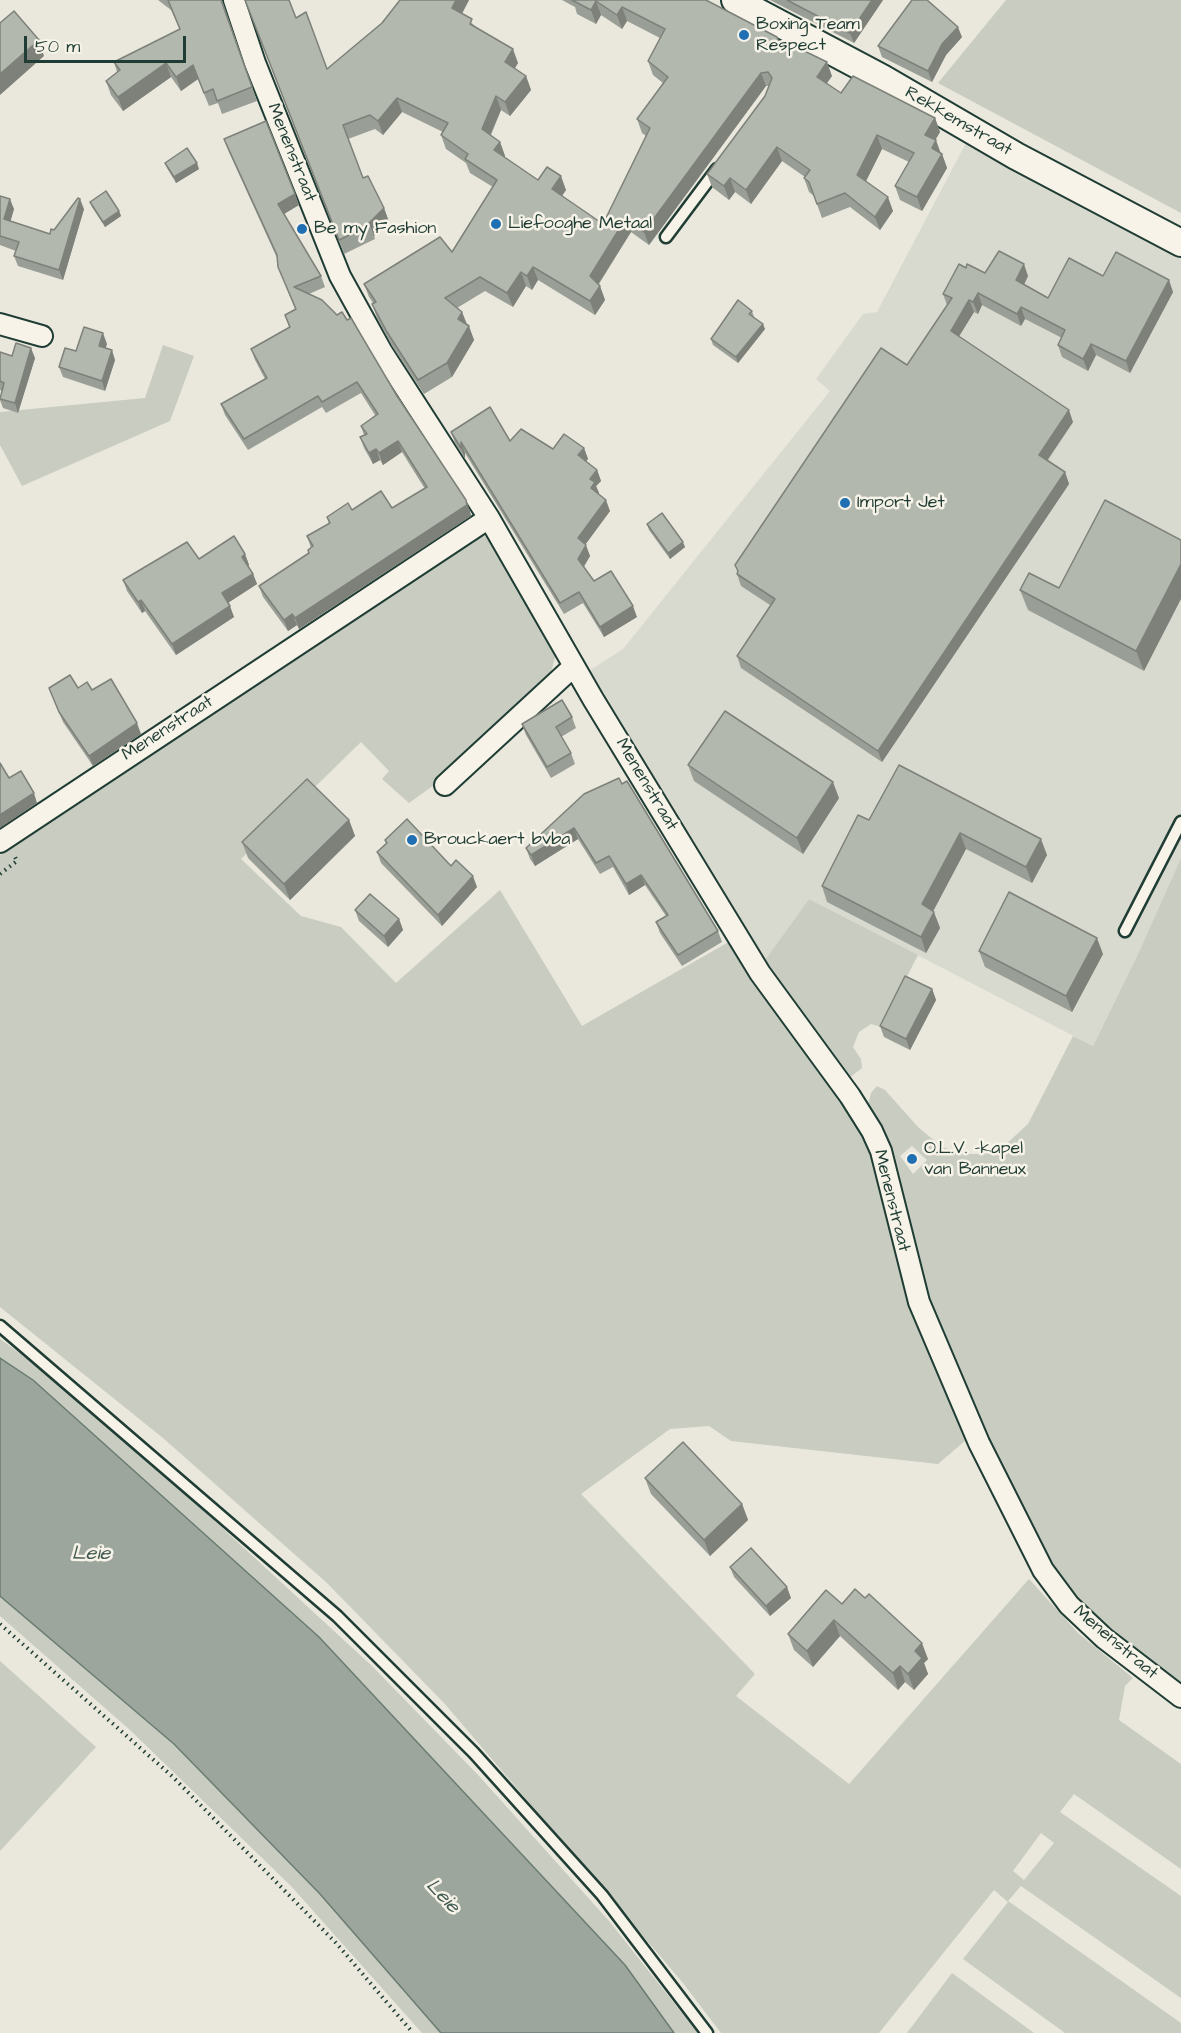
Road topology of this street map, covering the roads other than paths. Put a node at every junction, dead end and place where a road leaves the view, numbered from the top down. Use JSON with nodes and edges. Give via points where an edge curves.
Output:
{"nodes":[{"id":1,"x":234,"y":0,"type":"edge"},
{"id":2,"x":735,"y":0,"type":"edge"},
{"id":3,"x":723,"y":162,"type":"edge"},
{"id":4,"x":666,"y":237,"type":"dead end"},
{"id":5,"x":1181,"y":243,"type":"edge"},
{"id":6,"x":0,"y":324,"type":"edge"},
{"id":7,"x":42,"y":336,"type":"dead end"},
{"id":8,"x":489,"y":518,"type":"junction"},
{"id":9,"x":574,"y":666,"type":"junction"},
{"id":10,"x":445,"y":784,"type":"dead end"},
{"id":11,"x":1181,"y":822,"type":"edge"},
{"id":12,"x":0,"y":842,"type":"edge"},
{"id":13,"x":1125,"y":931,"type":"dead end"},
{"id":14,"x":0,"y":1326,"type":"edge"},
{"id":15,"x":1181,"y":1697,"type":"edge"},
{"id":16,"x":707,"y":2033,"type":"edge"}],
"edges":[{"from":1,"to":8,"type":"street","name":"Menenstraat","via":[[340,276],[382,352]]},
{"from":2,"to":5,"type":"street","name":"Rekkemstraat","via":[[796,39],[882,78],[1016,156]]},
{"from":3,"to":4,"type":"lane"},
{"from":6,"to":7,"type":"street"},
{"from":8,"to":9,"type":"street","name":"Menenstraat"},
{"from":8,"to":12,"type":"street","name":"Menenstraat"},
{"from":9,"to":10,"type":"street"},
{"from":9,"to":15,"type":"street","name":"Menenstraat","via":[[760,973],[872,1131],[881,1151],[919,1302],[979,1443],[1043,1570],[1069,1605],[1104,1638]]},
{"from":11,"to":13,"type":"lane"},
{"from":14,"to":16,"type":"lane","via":[[337,1616],[474,1753],[602,1895]]}]}
